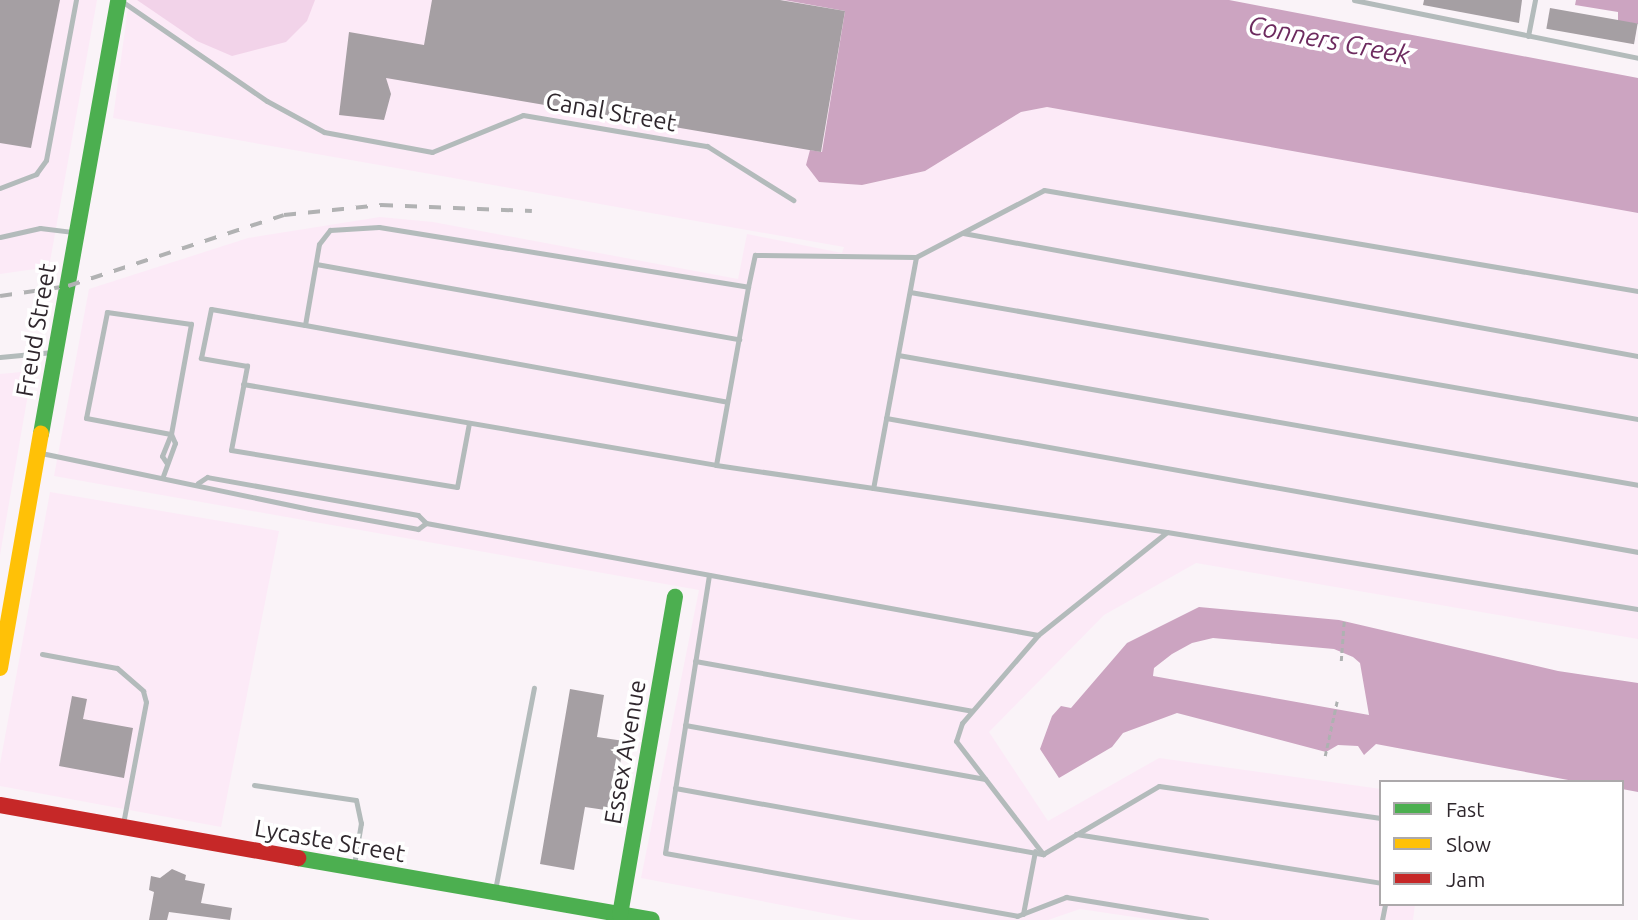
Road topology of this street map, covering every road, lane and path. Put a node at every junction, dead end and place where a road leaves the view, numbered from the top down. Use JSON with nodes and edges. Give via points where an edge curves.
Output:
{"nodes":[{"id":1,"x":76,"y":0,"type":"edge"},
{"id":2,"x":119,"y":0,"type":"edge"},
{"id":3,"x":1354,"y":0,"type":"edge"},
{"id":4,"x":1535,"y":0,"type":"edge"},
{"id":5,"x":1528,"y":36,"type":"junction"},
{"id":6,"x":1638,"y":58,"type":"edge"},
{"id":7,"x":0,"y":188,"type":"edge"},
{"id":8,"x":793,"y":200,"type":"dead end"},
{"id":9,"x":77,"y":233,"type":"junction"},
{"id":10,"x":962,"y":233,"type":"junction"},
{"id":11,"x":0,"y":237,"type":"edge"},
{"id":12,"x":916,"y":257,"type":"junction"},
{"id":13,"x":316,"y":264,"type":"junction"},
{"id":14,"x":748,"y":287,"type":"junction"},
{"id":15,"x":1638,"y":291,"type":"edge"},
{"id":16,"x":910,"y":292,"type":"junction"},
{"id":17,"x":305,"y":325,"type":"junction"},
{"id":18,"x":739,"y":339,"type":"junction"},
{"id":19,"x":56,"y":352,"type":"junction"},
{"id":20,"x":898,"y":355,"type":"junction"},
{"id":21,"x":1638,"y":356,"type":"edge"},
{"id":22,"x":0,"y":357,"type":"edge"},
{"id":23,"x":243,"y":384,"type":"junction"},
{"id":24,"x":727,"y":402,"type":"junction"},
{"id":25,"x":886,"y":418,"type":"junction"},
{"id":26,"x":1638,"y":419,"type":"edge"},
{"id":27,"x":468,"y":423,"type":"junction"},
{"id":28,"x":171,"y":435,"type":"junction"},
{"id":29,"x":38,"y":453,"type":"junction"},
{"id":30,"x":716,"y":465,"type":"junction"},
{"id":31,"x":163,"y":476,"type":"junction"},
{"id":32,"x":198,"y":483,"type":"junction"},
{"id":33,"x":1638,"y":485,"type":"edge"},
{"id":34,"x":873,"y":488,"type":"junction"},
{"id":35,"x":426,"y":523,"type":"junction"},
{"id":36,"x":1167,"y":532,"type":"junction"},
{"id":37,"x":1638,"y":552,"type":"edge"},
{"id":38,"x":709,"y":575,"type":"junction"},
{"id":39,"x":675,"y":597,"type":"dead end"},
{"id":40,"x":1638,"y":609,"type":"edge"},
{"id":41,"x":1344,"y":621,"type":"dead end"},
{"id":42,"x":1038,"y":635,"type":"junction"},
{"id":43,"x":42,"y":654,"type":"dead end"},
{"id":44,"x":695,"y":661,"type":"junction"},
{"id":45,"x":1341,"y":661,"type":"dead end"},
{"id":46,"x":0,"y":668,"type":"edge"},
{"id":47,"x":534,"y":688,"type":"dead end"},
{"id":48,"x":1337,"y":701,"type":"dead end"},
{"id":49,"x":972,"y":711,"type":"junction"},
{"id":50,"x":685,"y":725,"type":"junction"},
{"id":51,"x":1325,"y":756,"type":"dead end"},
{"id":52,"x":985,"y":779,"type":"junction"},
{"id":53,"x":254,"y":785,"type":"dead end"},
{"id":54,"x":675,"y":788,"type":"junction"},
{"id":55,"x":0,"y":805,"type":"edge"},
{"id":56,"x":1379,"y":818,"type":"edge"},
{"id":57,"x":122,"y":827,"type":"junction"},
{"id":58,"x":1076,"y":834,"type":"junction"},
{"id":59,"x":1035,"y":851,"type":"junction"},
{"id":60,"x":1043,"y":853,"type":"junction"},
{"id":61,"x":354,"y":868,"type":"junction"},
{"id":62,"x":1379,"y":883,"type":"edge"},
{"id":63,"x":494,"y":893,"type":"junction"},
{"id":64,"x":1023,"y":914,"type":"junction"},
{"id":65,"x":620,"y":915,"type":"junction"},
{"id":66,"x":652,"y":920,"type":"edge"},
{"id":67,"x":1206,"y":920,"type":"edge"}],
"edges":[{"from":1,"to":7,"type":"lane","via":[[46,160],[36,174]]},
{"from":2,"to":8,"type":"lane","name":"Canal Street","via":[[267,100],[324,132],[432,152],[523,115],[707,146]]},
{"from":2,"to":9,"type":"street","name":"Freud Street"},
{"from":3,"to":5,"type":"lane"},
{"from":4,"to":5,"type":"lane"},
{"from":5,"to":6,"type":"lane"},
{"from":9,"to":11,"type":"lane","via":[[40,228]]},
{"from":9,"to":19,"type":"street","name":"Freud Street"},
{"from":10,"to":12,"type":"lane"},
{"from":10,"to":15,"type":"lane","via":[[1044,190]]},
{"from":10,"to":21,"type":"lane"},
{"from":12,"to":14,"type":"lane","via":[[755,255]]},
{"from":12,"to":16,"type":"lane"},
{"from":13,"to":14,"type":"lane","via":[[319,244],[330,230],[379,227]]},
{"from":13,"to":17,"type":"lane"},
{"from":13,"to":18,"type":"lane"},
{"from":14,"to":18,"type":"lane"},
{"from":16,"to":20,"type":"lane"},
{"from":16,"to":26,"type":"lane"},
{"from":17,"to":23,"type":"lane","via":[[211,309],[201,358],[247,366]]},
{"from":17,"to":24,"type":"lane"},
{"from":18,"to":24,"type":"lane"},
{"from":19,"to":22,"type":"lane"},
{"from":19,"to":29,"type":"street","name":"Freud Street"},
{"from":20,"to":25,"type":"lane"},
{"from":20,"to":33,"type":"lane"},
{"from":23,"to":27,"type":"lane"},
{"from":23,"to":27,"type":"lane","via":[[231,450],[457,487]]},
{"from":24,"to":30,"type":"lane"},
{"from":25,"to":34,"type":"lane"},
{"from":25,"to":37,"type":"lane"},
{"from":27,"to":30,"type":"lane"},
{"from":28,"to":28,"type":"lane","via":[[191,324],[107,312],[86,418]]},
{"from":28,"to":31,"type":"lane","via":[[162,456],[166,462]]},
{"from":29,"to":31,"type":"lane"},
{"from":29,"to":46,"type":"street","name":"Freud Street"},
{"from":30,"to":34,"type":"lane"},
{"from":31,"to":32,"type":"lane"},
{"from":32,"to":35,"type":"lane","via":[[206,478],[220,480],[418,515]]},
{"from":32,"to":35,"type":"lane","via":[[206,490],[418,529]]},
{"from":34,"to":36,"type":"lane"},
{"from":35,"to":38,"type":"lane"},
{"from":36,"to":40,"type":"lane"},
{"from":36,"to":42,"type":"lane"},
{"from":38,"to":42,"type":"lane"},
{"from":38,"to":44,"type":"lane"},
{"from":39,"to":65,"type":"street","name":"Essex Avenue"},
{"from":41,"to":45,"type":"path"},
{"from":42,"to":49,"type":"lane"},
{"from":43,"to":57,"type":"lane","via":[[117,668],[143,691],[146,702]]},
{"from":44,"to":49,"type":"lane"},
{"from":44,"to":50,"type":"lane"},
{"from":47,"to":63,"type":"lane"},
{"from":48,"to":51,"type":"path"},
{"from":49,"to":52,"type":"lane","via":[[956,741]]},
{"from":50,"to":52,"type":"lane"},
{"from":50,"to":54,"type":"lane"},
{"from":52,"to":60,"type":"lane"},
{"from":53,"to":61,"type":"lane","via":[[356,800],[361,823]]},
{"from":54,"to":59,"type":"lane"},
{"from":54,"to":64,"type":"lane","via":[[665,853]]},
{"from":55,"to":57,"type":"street","name":"Lycaste Street"},
{"from":56,"to":58,"type":"lane","via":[[1159,786]]},
{"from":57,"to":61,"type":"street","name":"Lycaste Street"},
{"from":58,"to":60,"type":"lane"},
{"from":58,"to":62,"type":"lane"},
{"from":59,"to":60,"type":"lane"},
{"from":59,"to":64,"type":"lane"},
{"from":61,"to":63,"type":"street","name":"Lycaste Street"},
{"from":63,"to":65,"type":"street","name":"Lycaste Street"},
{"from":64,"to":67,"type":"lane","via":[[1066,897]]},
{"from":65,"to":66,"type":"street","name":"Lycaste Street"}]}
